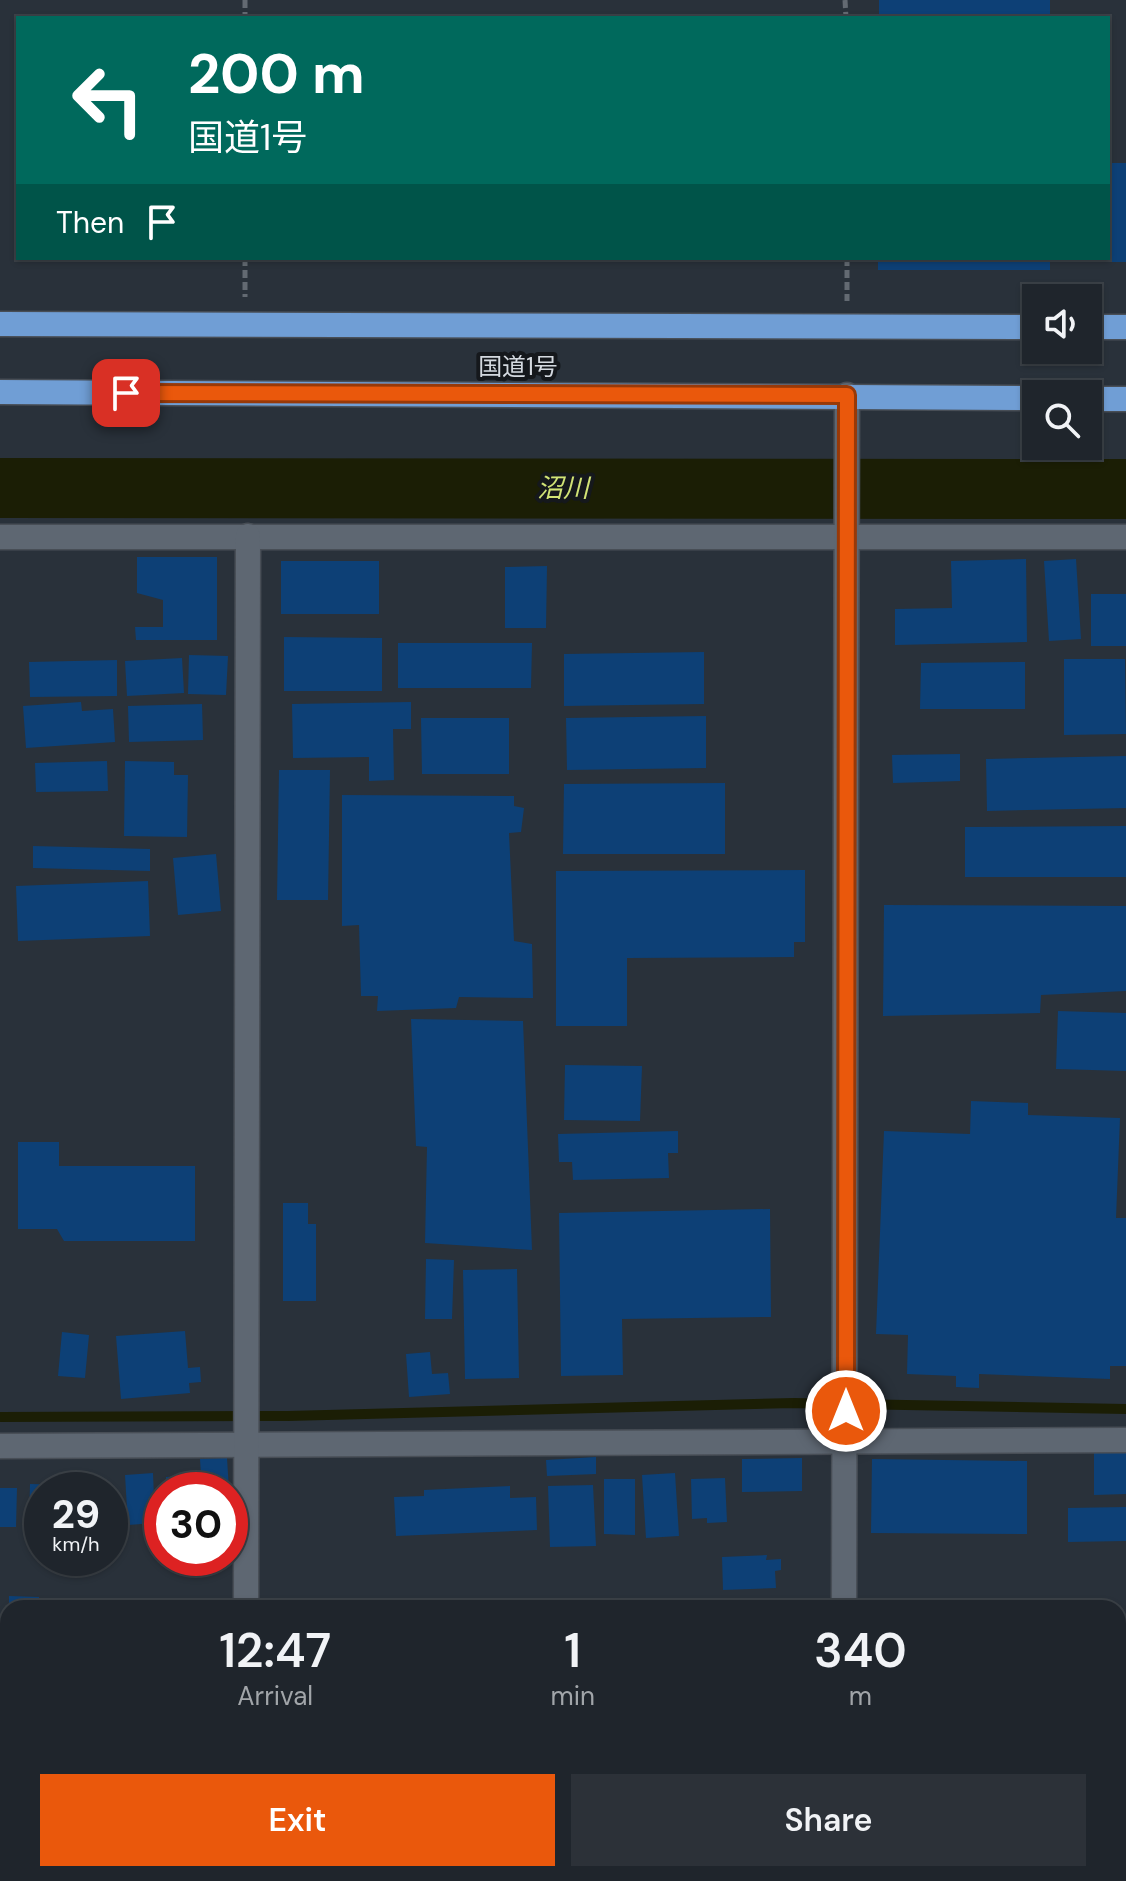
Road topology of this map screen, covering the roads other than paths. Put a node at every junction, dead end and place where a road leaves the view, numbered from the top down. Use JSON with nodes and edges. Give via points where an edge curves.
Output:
{"nodes":[{"id":1,"x":0,"y":324,"type":"edge"},
{"id":2,"x":1022,"y":327,"type":"edge"},
{"id":3,"x":1102,"y":327,"type":"edge"},
{"id":4,"x":1126,"y":327,"type":"edge"},
{"id":5,"x":0,"y":392,"type":"edge"},
{"id":6,"x":847,"y":395,"type":"junction"},
{"id":7,"x":1022,"y":398,"type":"edge"},
{"id":8,"x":1102,"y":399,"type":"edge"},
{"id":9,"x":1126,"y":399,"type":"edge"},
{"id":10,"x":847,"y":528,"type":"junction"},
{"id":11,"x":248,"y":536,"type":"junction"},
{"id":12,"x":0,"y":537,"type":"edge"},
{"id":13,"x":1126,"y":537,"type":"edge"},
{"id":14,"x":1126,"y":1440,"type":"edge"},
{"id":15,"x":846,"y":1442,"type":"junction"},
{"id":16,"x":0,"y":1446,"type":"edge"},
{"id":17,"x":245,"y":1447,"type":"junction"},
{"id":18,"x":246,"y":1600,"type":"edge"},
{"id":19,"x":844,"y":1600,"type":"edge"}],
"edges":[{"from":1,"to":2,"type":"highway","name":"国道1号"},
{"from":3,"to":4,"type":"highway"},
{"from":5,"to":6,"type":"highway","name":"国道1号"},
{"from":6,"to":7,"type":"highway","name":"国道1号"},
{"from":6,"to":10,"type":"street"},
{"from":8,"to":9,"type":"highway"},
{"from":10,"to":11,"type":"street"},
{"from":10,"to":13,"type":"street"},
{"from":10,"to":15,"type":"street"},
{"from":11,"to":12,"type":"street"},
{"from":11,"to":17,"type":"street"},
{"from":14,"to":15,"type":"street"},
{"from":15,"to":17,"type":"street"},
{"from":15,"to":19,"type":"street"},
{"from":16,"to":17,"type":"street"},
{"from":17,"to":18,"type":"street"}]}
